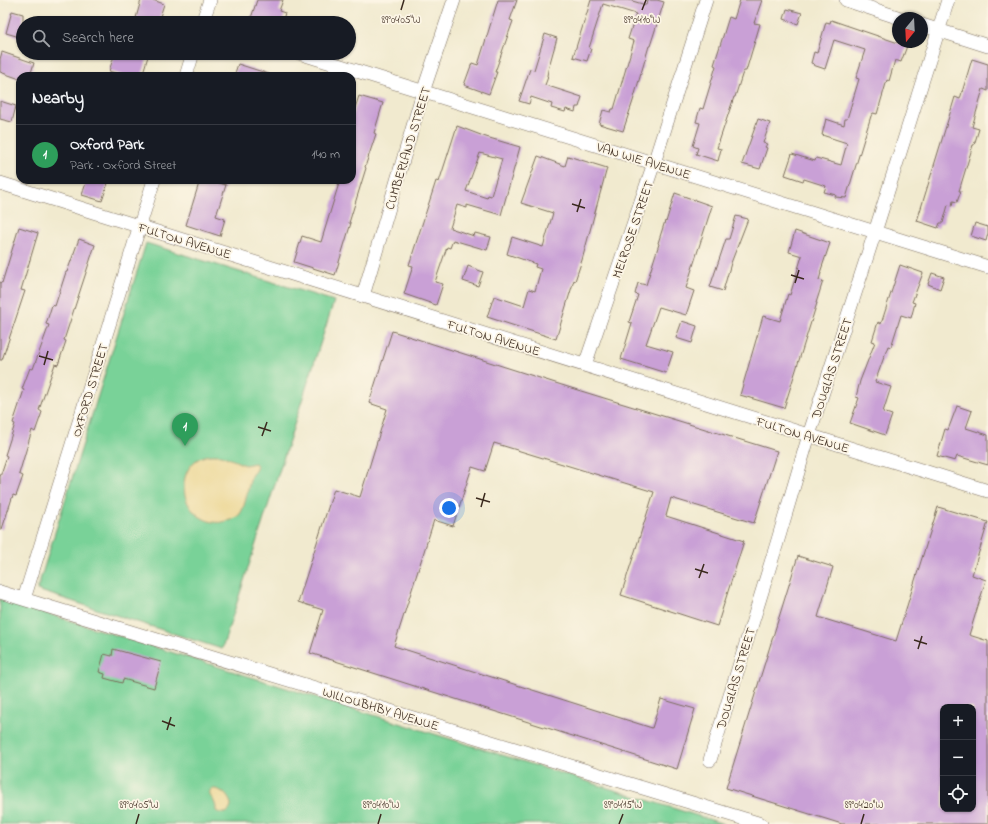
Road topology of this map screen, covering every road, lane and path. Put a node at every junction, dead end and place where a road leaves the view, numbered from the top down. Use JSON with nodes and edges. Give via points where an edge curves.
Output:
{"nodes":[{"id":1,"x":210,"y":0,"type":"edge"},
{"id":2,"x":454,"y":0,"type":"edge"},
{"id":3,"x":706,"y":0,"type":"edge"},
{"id":4,"x":846,"y":0,"type":"edge"},
{"id":5,"x":948,"y":0,"type":"edge"},
{"id":6,"x":892,"y":15,"type":"edge"},
{"id":7,"x":204,"y":16,"type":"edge"},
{"id":8,"x":928,"y":27,"type":"edge"},
{"id":9,"x":938,"y":30,"type":"junction"},
{"id":10,"x":988,"y":46,"type":"edge"},
{"id":11,"x":191,"y":60,"type":"edge"},
{"id":12,"x":321,"y":60,"type":"edge"},
{"id":13,"x":187,"y":72,"type":"edge"},
{"id":14,"x":423,"y":92,"type":"junction"},
{"id":15,"x":654,"y":163,"type":"junction"},
{"id":16,"x":153,"y":184,"type":"edge"},
{"id":17,"x":1,"y":185,"type":"edge"},
{"id":18,"x":139,"y":226,"type":"junction"},
{"id":19,"x":875,"y":232,"type":"junction"},
{"id":20,"x":988,"y":267,"type":"edge"},
{"id":21,"x":363,"y":296,"type":"junction"},
{"id":22,"x":585,"y":365,"type":"junction"},
{"id":23,"x":809,"y":435,"type":"junction"},
{"id":24,"x":988,"y":491,"type":"edge"},
{"id":25,"x":0,"y":592,"type":"edge"},
{"id":26,"x":24,"y":599,"type":"junction"},
{"id":27,"x":710,"y":760,"type":"dead end"},
{"id":28,"x":762,"y":824,"type":"edge"}],
"edges":[{"from":1,"to":7,"type":"street"},
{"from":2,"to":14,"type":"street","name":"CUMBERLAND STREET"},
{"from":3,"to":15,"type":"street","name":"MELROSE STREET"},
{"from":4,"to":6,"type":"street"},
{"from":5,"to":9,"type":"street","name":"DOUGLAS STREET"},
{"from":8,"to":9,"type":"street"},
{"from":9,"to":10,"type":"street"},
{"from":9,"to":19,"type":"street","name":"DOUGLAS STREET"},
{"from":11,"to":13,"type":"street"},
{"from":12,"to":14,"type":"street","name":"VAN WIE AVENUE"},
{"from":14,"to":15,"type":"street","name":"VAN WIE AVENUE"},
{"from":14,"to":21,"type":"street","name":"CUMBERLAND STREET"},
{"from":15,"to":19,"type":"street","name":"VAN WIE AVENUE"},
{"from":15,"to":22,"type":"street","name":"MELROSE STREET"},
{"from":16,"to":18,"type":"street","name":"OXFORD STREET"},
{"from":17,"to":18,"type":"street","name":"FULTON AVENUE"},
{"from":18,"to":21,"type":"street","name":"FULTON AVENUE"},
{"from":18,"to":26,"type":"street","name":"OXFORD STREET"},
{"from":19,"to":20,"type":"street","name":"VAN WIE AVENUE"},
{"from":19,"to":23,"type":"street","name":"DOUGLAS STREET"},
{"from":21,"to":22,"type":"street","name":"FULTON AVENUE"},
{"from":22,"to":23,"type":"street","name":"FULTON AVENUE"},
{"from":23,"to":24,"type":"street","name":"FULTON AVENUE"},
{"from":23,"to":27,"type":"street","name":"DOUGLAS STREET"},
{"from":25,"to":26,"type":"street","name":"WILLOUBHBY AVENUE"},
{"from":26,"to":28,"type":"street","name":"WILLOUBHBY AVENUE"}]}
